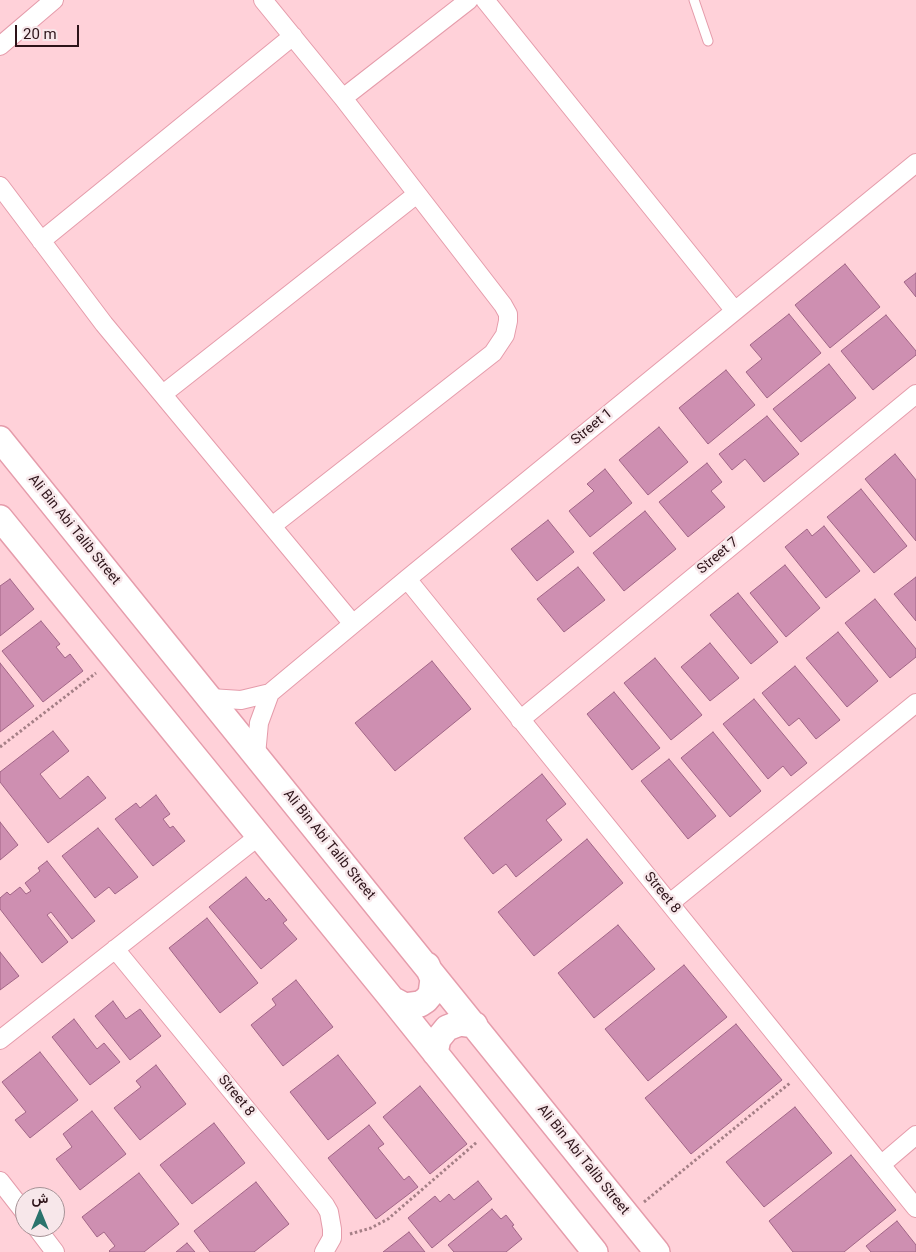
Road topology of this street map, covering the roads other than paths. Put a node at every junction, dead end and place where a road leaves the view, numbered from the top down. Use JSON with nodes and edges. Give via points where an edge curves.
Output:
{"nodes":[{"id":1,"x":54,"y":0,"type":"edge"},
{"id":2,"x":263,"y":0,"type":"edge"},
{"id":3,"x":469,"y":0,"type":"edge"},
{"id":4,"x":485,"y":0,"type":"edge"},
{"id":5,"x":694,"y":0,"type":"edge"},
{"id":6,"x":292,"y":36,"type":"junction"},
{"id":7,"x":708,"y":41,"type":"dead end"},
{"id":8,"x":0,"y":46,"type":"edge"},
{"id":9,"x":343,"y":98,"type":"junction"},
{"id":10,"x":916,"y":163,"type":"edge"},
{"id":11,"x":0,"y":186,"type":"edge"},
{"id":12,"x":417,"y":194,"type":"junction"},
{"id":13,"x":41,"y":241,"type":"junction"},
{"id":14,"x":735,"y":310,"type":"junction"},
{"id":15,"x":163,"y":394,"type":"junction"},
{"id":16,"x":916,"y":394,"type":"edge"},
{"id":17,"x":0,"y":439,"type":"edge"},
{"id":18,"x":0,"y":518,"type":"edge"},
{"id":19,"x":272,"y":526,"type":"junction"},
{"id":20,"x":407,"y":579,"type":"junction"},
{"id":21,"x":353,"y":624,"type":"junction"},
{"id":22,"x":270,"y":693,"type":"junction"},
{"id":23,"x":210,"y":698,"type":"junction"},
{"id":24,"x":916,"y":703,"type":"edge"},
{"id":25,"x":520,"y":720,"type":"junction"},
{"id":26,"x":256,"y":755,"type":"junction"},
{"id":27,"x":259,"y":836,"type":"junction"},
{"id":28,"x":670,"y":902,"type":"junction"},
{"id":29,"x":115,"y":949,"type":"junction"},
{"id":30,"x":427,"y":965,"type":"junction"},
{"id":31,"x":392,"y":999,"type":"junction"},
{"id":32,"x":475,"y":1025,"type":"junction"},
{"id":33,"x":0,"y":1040,"type":"edge"},
{"id":34,"x":435,"y":1053,"type":"junction"},
{"id":35,"x":916,"y":1136,"type":"edge"},
{"id":36,"x":882,"y":1164,"type":"junction"},
{"id":37,"x":0,"y":1181,"type":"edge"},
{"id":38,"x":15,"y":1200,"type":"edge"},
{"id":39,"x":916,"y":1208,"type":"edge"},
{"id":40,"x":44,"y":1237,"type":"edge"},
{"id":41,"x":328,"y":1245,"type":"edge"},
{"id":42,"x":55,"y":1252,"type":"edge"},
{"id":43,"x":595,"y":1252,"type":"edge"},
{"id":44,"x":657,"y":1252,"type":"edge"}],
"edges":[{"from":1,"to":8,"type":"street"},
{"from":2,"to":6,"type":"street"},
{"from":3,"to":9,"type":"street"},
{"from":4,"to":14,"type":"street"},
{"from":5,"to":7,"type":"lane"},
{"from":6,"to":9,"type":"street"},
{"from":6,"to":13,"type":"street"},
{"from":9,"to":12,"type":"street"},
{"from":10,"to":14,"type":"street","name":"Street 1"},
{"from":11,"to":13,"type":"street"},
{"from":12,"to":15,"type":"street"},
{"from":12,"to":19,"type":"street","via":[[503,305],[508,314],[505,335],[493,353]]},
{"from":13,"to":15,"type":"street"},
{"from":14,"to":20,"type":"street","name":"Street 1"},
{"from":15,"to":19,"type":"street"},
{"from":16,"to":25,"type":"street","name":"Street 7"},
{"from":17,"to":23,"type":"street","name":"Ali Bin Abi Talib Street"},
{"from":18,"to":27,"type":"street"},
{"from":19,"to":21,"type":"street"},
{"from":20,"to":21,"type":"street","name":"Street 1"},
{"from":20,"to":25,"type":"street","name":"Street 8"},
{"from":21,"to":22,"type":"street","name":"Street 1"},
{"from":22,"to":23,"type":"street","name":"Street 1","via":[[241,700]]},
{"from":22,"to":26,"type":"street","via":[[259,723]]},
{"from":23,"to":26,"type":"street","name":"Ali Bin Abi Talib Street"},
{"from":24,"to":28,"type":"street"},
{"from":25,"to":28,"type":"street","name":"Street 8"},
{"from":26,"to":30,"type":"street","name":"Ali Bin Abi Talib Street"},
{"from":27,"to":29,"type":"street"},
{"from":27,"to":31,"type":"street"},
{"from":28,"to":36,"type":"street","name":"Street 8"},
{"from":29,"to":33,"type":"street"},
{"from":29,"to":41,"type":"street","name":"Street 8","via":[[330,1212],[332,1228]]},
{"from":30,"to":31,"type":"street","via":[[433,979],[431,994],[426,1000],[405,1006]]},
{"from":30,"to":32,"type":"street","name":"Ali Bin Abi Talib Street"},
{"from":31,"to":34,"type":"street"},
{"from":32,"to":34,"type":"street","via":[[460,1023],[447,1028],[438,1039]]},
{"from":32,"to":44,"type":"street","name":"Ali Bin Abi Talib Street"},
{"from":34,"to":43,"type":"street"},
{"from":35,"to":36,"type":"street"},
{"from":36,"to":39,"type":"street","name":"Street 8"},
{"from":37,"to":38,"type":"street"},
{"from":40,"to":42,"type":"street"}]}
